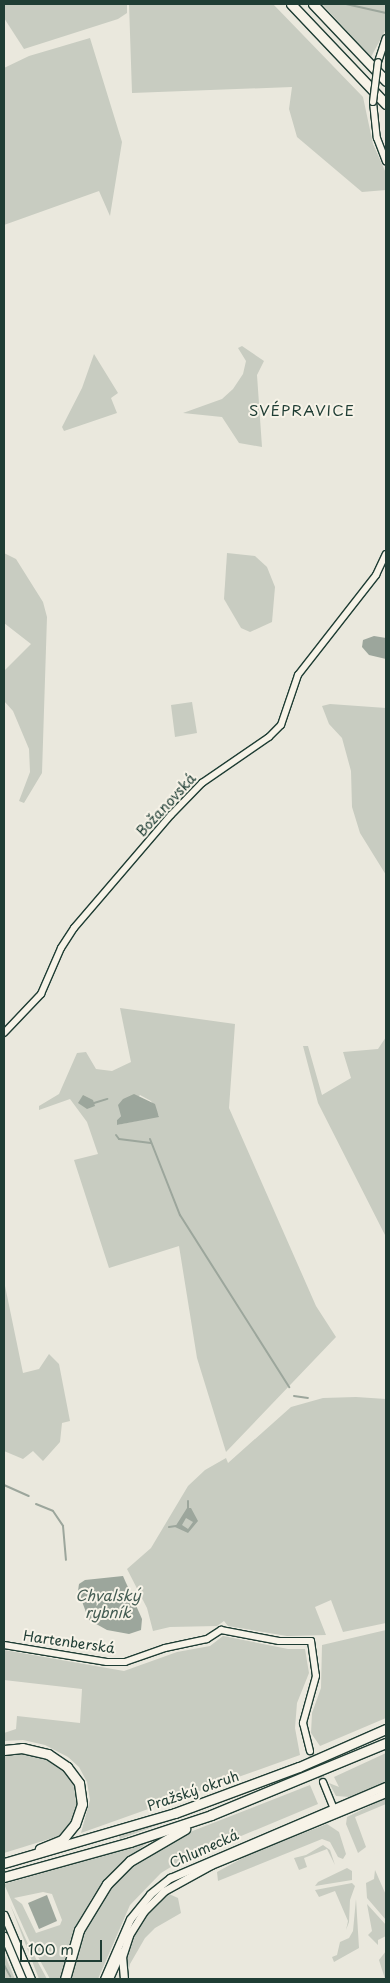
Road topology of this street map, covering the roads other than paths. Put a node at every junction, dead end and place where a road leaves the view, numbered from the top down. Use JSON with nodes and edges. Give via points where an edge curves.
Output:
{"nodes":[{"id":1,"x":291,"y":4,"type":"edge"},
{"id":2,"x":312,"y":4,"type":"edge"},
{"id":3,"x":386,"y":38,"type":"edge"},
{"id":4,"x":386,"y":81,"type":"edge"},
{"id":5,"x":386,"y":104,"type":"edge"},
{"id":6,"x":386,"y":161,"type":"edge"},
{"id":7,"x":386,"y":554,"type":"edge"},
{"id":8,"x":4,"y":1033,"type":"edge"},
{"id":9,"x":4,"y":1645,"type":"edge"},
{"id":10,"x":386,"y":1729,"type":"edge"},
{"id":11,"x":386,"y":1744,"type":"edge"},
{"id":12,"x":4,"y":1750,"type":"edge"},
{"id":13,"x":310,"y":1751,"type":"tunnel mouth"},
{"id":14,"x":323,"y":1782,"type":"tunnel mouth"},
{"id":15,"x":386,"y":1786,"type":"edge"},
{"id":16,"x":386,"y":1793,"type":"edge"},
{"id":17,"x":333,"y":1807,"type":"junction"},
{"id":18,"x":336,"y":1814,"type":"junction"},
{"id":19,"x":212,"y":1815,"type":"junction"},
{"id":20,"x":5,"y":1863,"type":"edge"},
{"id":21,"x":7,"y":1876,"type":"edge"},
{"id":22,"x":4,"y":1915,"type":"edge"},
{"id":23,"x":4,"y":1936,"type":"edge"},
{"id":24,"x":125,"y":1943,"type":"junction"},
{"id":25,"x":108,"y":1978,"type":"edge"},
{"id":26,"x":22,"y":1979,"type":"edge"},
{"id":27,"x":31,"y":1979,"type":"edge"},
{"id":28,"x":64,"y":1979,"type":"edge"},
{"id":29,"x":124,"y":1979,"type":"edge"}],
"edges":[{"from":1,"to":5,"type":"highway"},
{"from":2,"to":4,"type":"highway"},
{"from":3,"to":6,"type":"street","bridge":true,"via":[[378,62],[373,102],[377,138]]},
{"from":7,"to":8,"type":"street","name":"Božanovská","via":[[376,575],[298,675],[281,724],[269,737],[202,783],[171,815],[74,928],[61,948],[41,994]]},
{"from":9,"to":13,"type":"street","name":"Hartenberská","via":[[106,1662],[125,1662],[165,1648],[208,1639],[221,1630],[279,1641],[312,1642],[316,1676],[304,1723]]},
{"from":10,"to":20,"type":"highway","name":"Pražský okruh","via":[[306,1764],[183,1810]]},
{"from":11,"to":19,"type":"highway","name":"Pražský okruh"},
{"from":12,"to":20,"type":"highway","via":[[32,1749],[61,1762],[77,1780],[82,1800],[78,1820],[64,1837]]},
{"from":14,"to":17,"type":"street"},
{"from":15,"to":17,"type":"main road","name":"Chlumecká"},
{"from":16,"to":18,"type":"main road","name":"Chlumecká"},
{"from":17,"to":18,"type":"street"},
{"from":17,"to":25,"type":"main road","name":"Chlumecká","via":[[187,1868],[159,1886],[130,1919]]},
{"from":18,"to":24,"type":"main road","name":"Chlumecká","via":[[211,1865],[172,1885],[147,1907]]},
{"from":19,"to":21,"type":"highway","name":"Pražský okruh"},
{"from":19,"to":28,"type":"highway","via":[[154,1845],[111,1879],[78,1930]]},
{"from":22,"to":27,"type":"main road"},
{"from":23,"to":26,"type":"main road"},
{"from":24,"to":25,"type":"street","name":"Chlumecká"},
{"from":24,"to":29,"type":"main road","name":"Chlumecká"}]}
